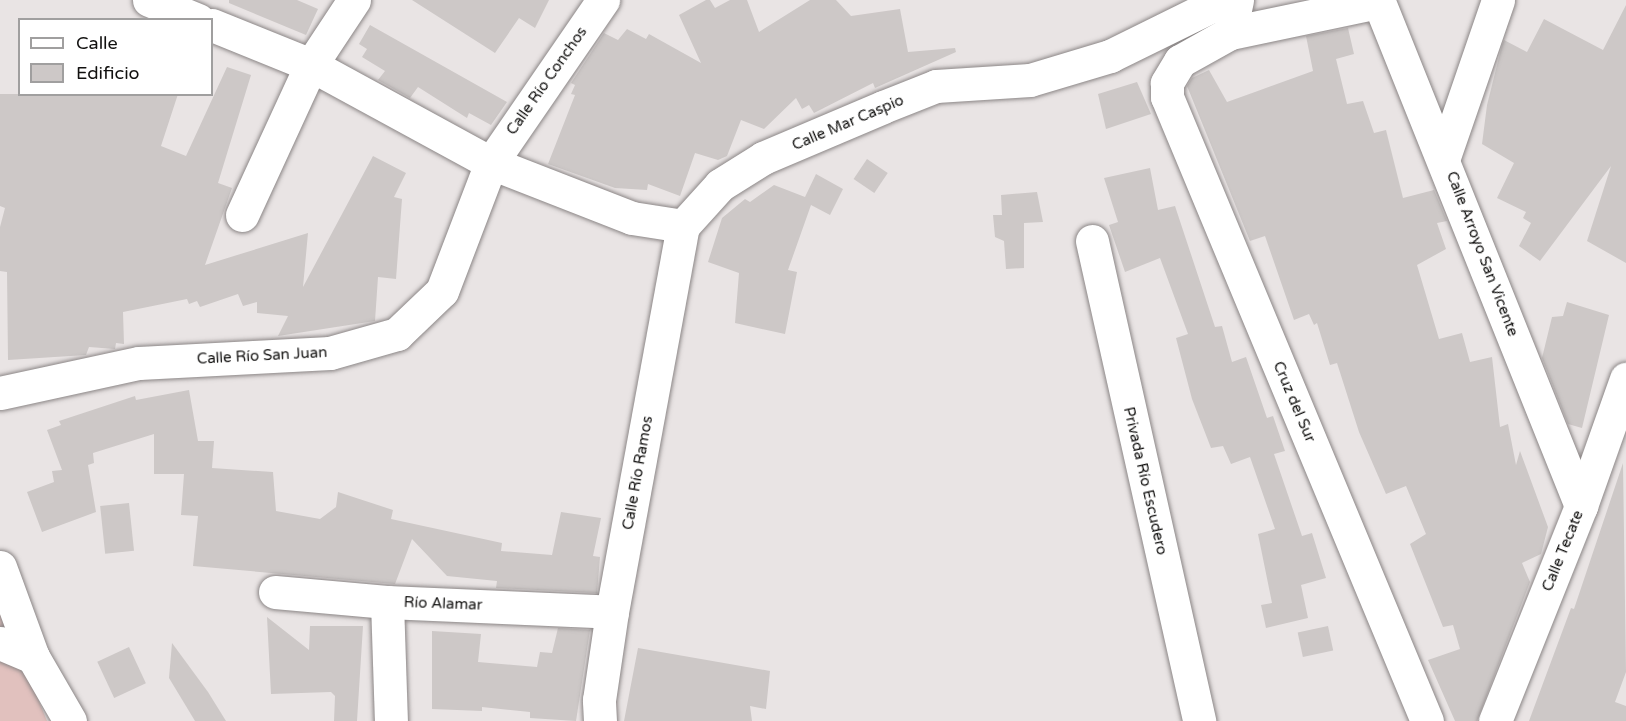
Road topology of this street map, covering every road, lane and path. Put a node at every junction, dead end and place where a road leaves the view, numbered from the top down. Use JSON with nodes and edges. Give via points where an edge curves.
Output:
{"nodes":[{"id":1,"x":149,"y":0,"type":"edge"},
{"id":2,"x":354,"y":0,"type":"edge"},
{"id":3,"x":603,"y":0,"type":"edge"},
{"id":4,"x":1224,"y":0,"type":"edge"},
{"id":5,"x":1237,"y":0,"type":"edge"},
{"id":6,"x":1498,"y":0,"type":"edge"},
{"id":7,"x":1379,"y":1,"type":"edge"},
{"id":8,"x":193,"y":18,"type":"edge"},
{"id":9,"x":213,"y":25,"type":"edge"},
{"id":10,"x":1230,"y":33,"type":"junction"},
{"id":11,"x":311,"y":65,"type":"junction"},
{"id":12,"x":1444,"y":157,"type":"junction"},
{"id":13,"x":491,"y":163,"type":"junction"},
{"id":14,"x":242,"y":215,"type":"dead end"},
{"id":15,"x":682,"y":226,"type":"junction"},
{"id":16,"x":1092,"y":241,"type":"dead end"},
{"id":17,"x":1626,"y":379,"type":"edge"},
{"id":18,"x":0,"y":393,"type":"edge"},
{"id":19,"x":1581,"y":506,"type":"junction"},
{"id":20,"x":0,"y":567,"type":"edge"},
{"id":21,"x":275,"y":592,"type":"dead end"},
{"id":22,"x":387,"y":602,"type":"junction"},
{"id":23,"x":612,"y":612,"type":"junction"},
{"id":24,"x":0,"y":643,"type":"edge"},
{"id":25,"x":33,"y":657,"type":"junction"},
{"id":26,"x":70,"y":721,"type":"edge"},
{"id":27,"x":391,"y":721,"type":"edge"},
{"id":28,"x":600,"y":721,"type":"edge"},
{"id":29,"x":1199,"y":721,"type":"edge"},
{"id":30,"x":1427,"y":721,"type":"edge"},
{"id":31,"x":1495,"y":721,"type":"edge"}],
"edges":[{"from":1,"to":8,"type":"street"},
{"from":2,"to":11,"type":"street"},
{"from":3,"to":13,"type":"street","name":"Calle Río Conchos"},
{"from":4,"to":15,"type":"street","name":"Calle Mar Caspio","via":[[1110,56],[1030,80],[936,86],[883,106],[763,158],[720,185]]},
{"from":5,"to":10,"type":"street"},
{"from":6,"to":12,"type":"street","name":"Calle Arroyo San Vicente"},
{"from":7,"to":10,"type":"street"},
{"from":7,"to":12,"type":"street"},
{"from":9,"to":11,"type":"street"},
{"from":10,"to":30,"type":"street","name":"Cruz del Sur","via":[[1180,61],[1167,82],[1167,97]]},
{"from":11,"to":13,"type":"street"},
{"from":11,"to":14,"type":"street"},
{"from":12,"to":19,"type":"street","name":"Calle Arroyo San Vicente"},
{"from":13,"to":15,"type":"street","via":[[632,218]]},
{"from":13,"to":18,"type":"street","name":"Calle Río San Juan","via":[[442,291],[398,334],[330,353],[140,363]]},
{"from":15,"to":23,"type":"street","name":"Calle Río Ramos"},
{"from":16,"to":29,"type":"street","name":"Privada Río Escudero"},
{"from":17,"to":19,"type":"street","name":"Calle Tecate"},
{"from":19,"to":31,"type":"street","name":"Calle Tecate"},
{"from":20,"to":25,"type":"street"},
{"from":21,"to":22,"type":"street","name":"Río Alamar"},
{"from":22,"to":23,"type":"street","name":"Río Alamar"},
{"from":22,"to":27,"type":"street"},
{"from":23,"to":28,"type":"street","name":"Calle Río Ramos","via":[[599,700]]},
{"from":24,"to":25,"type":"street"},
{"from":25,"to":26,"type":"street"}]}
